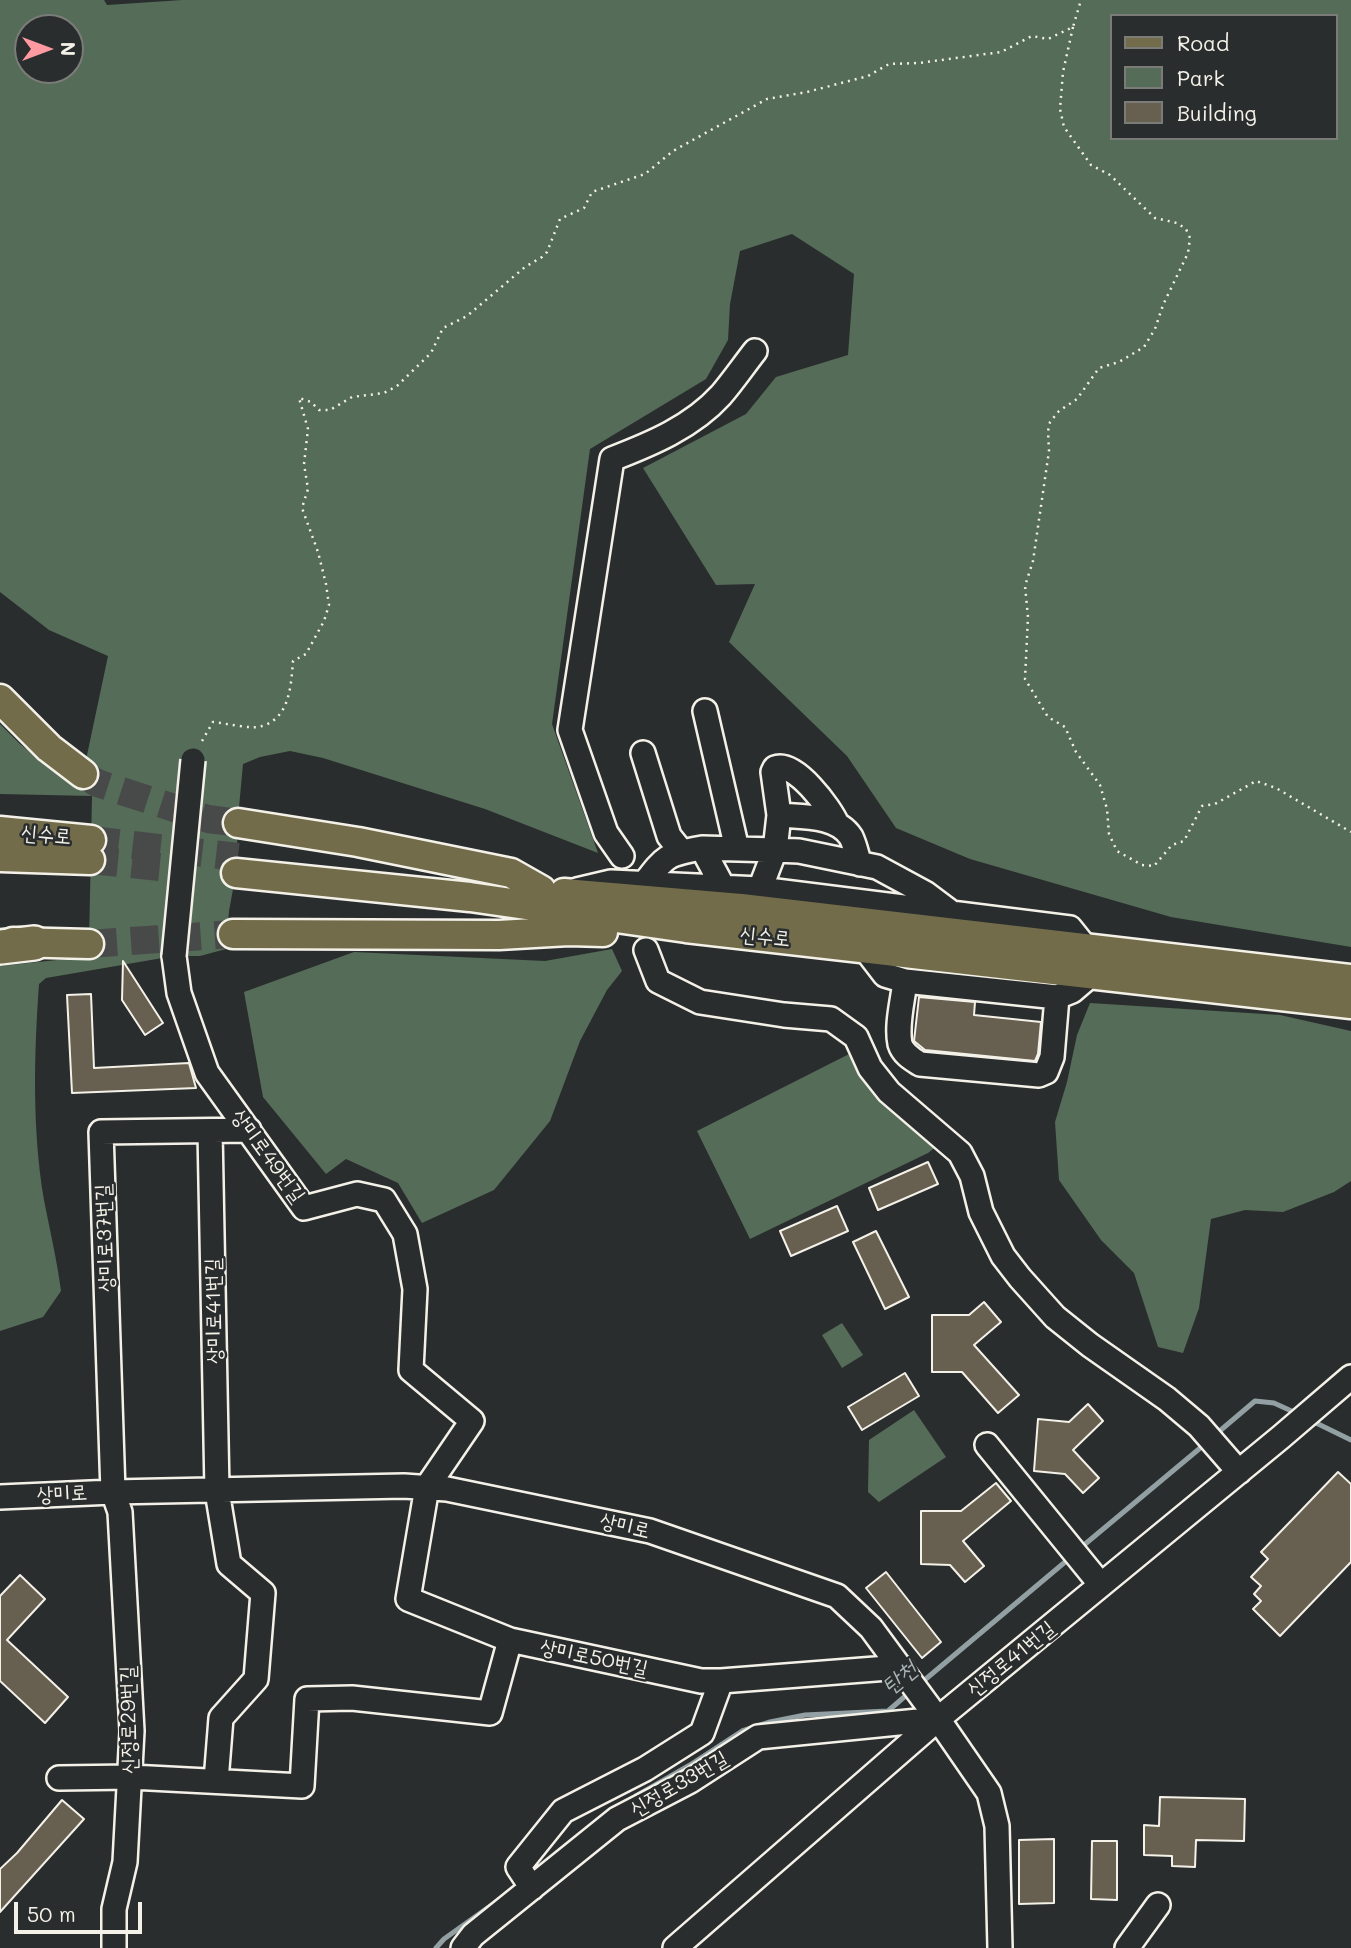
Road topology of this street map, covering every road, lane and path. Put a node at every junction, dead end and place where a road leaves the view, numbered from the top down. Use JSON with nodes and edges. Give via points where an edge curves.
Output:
{"nodes":[{"id":1,"x":1081,"y":0,"type":"edge"},
{"id":2,"x":1073,"y":27,"type":"junction"},
{"id":3,"x":755,"y":351,"type":"dead end"},
{"id":4,"x":0,"y":699,"type":"edge"},
{"id":5,"x":705,"y":711,"type":"dead end"},
{"id":6,"x":643,"y":753,"type":"dead end"},
{"id":7,"x":193,"y":760,"type":"joint"},
{"id":8,"x":83,"y":774,"type":"tunnel mouth"},
{"id":9,"x":779,"y":815,"type":"junction"},
{"id":10,"x":238,"y":823,"type":"tunnel mouth"},
{"id":11,"x":838,"y":824,"type":"junction"},
{"id":12,"x":0,"y":831,"type":"edge"},
{"id":13,"x":1351,"y":832,"type":"edge"},
{"id":14,"x":691,"y":849,"type":"junction"},
{"id":15,"x":737,"y":849,"type":"junction"},
{"id":16,"x":775,"y":850,"type":"junction"},
{"id":17,"x":622,"y":856,"type":"dead end"},
{"id":18,"x":0,"y":858,"type":"edge"},
{"id":19,"x":860,"y":864,"type":"junction"},
{"id":20,"x":644,"y":884,"type":"junction"},
{"id":21,"x":723,"y":887,"type":"junction"},
{"id":22,"x":760,"y":889,"type":"junction"},
{"id":23,"x":551,"y":892,"type":"junction"},
{"id":24,"x":952,"y":913,"type":"junction"},
{"id":25,"x":686,"y":929,"type":"junction"},
{"id":26,"x":233,"y":934,"type":"tunnel mouth"},
{"id":27,"x":0,"y":942,"type":"edge"},
{"id":28,"x":34,"y":943,"type":"junction"},
{"id":29,"x":89,"y":944,"type":"tunnel mouth"},
{"id":30,"x":0,"y":947,"type":"edge"},
{"id":31,"x":865,"y":948,"type":"junction"},
{"id":32,"x":646,"y":950,"type":"dead end"},
{"id":33,"x":1089,"y":961,"type":"junction"},
{"id":34,"x":1351,"y":979,"type":"edge"},
{"id":35,"x":905,"y":981,"type":"junction"},
{"id":36,"x":1295,"y":985,"type":"junction"},
{"id":37,"x":1057,"y":997,"type":"junction"},
{"id":38,"x":1351,"y":1004,"type":"edge"},
{"id":39,"x":249,"y":1130,"type":"junction"},
{"id":40,"x":210,"y":1131,"type":"junction"},
{"id":41,"x":1351,"y":1377,"type":"edge"},
{"id":42,"x":987,"y":1445,"type":"dead end"},
{"id":43,"x":1239,"y":1472,"type":"junction"},
{"id":44,"x":427,"y":1487,"type":"junction"},
{"id":45,"x":217,"y":1491,"type":"junction"},
{"id":46,"x":113,"y":1492,"type":"junction"},
{"id":47,"x":0,"y":1497,"type":"edge"},
{"id":48,"x":1101,"y":1585,"type":"junction"},
{"id":49,"x":510,"y":1640,"type":"junction"},
{"id":50,"x":901,"y":1667,"type":"junction"},
{"id":51,"x":721,"y":1681,"type":"junction"},
{"id":52,"x":938,"y":1719,"type":"junction"},
{"id":53,"x":131,"y":1777,"type":"junction"},
{"id":54,"x":59,"y":1778,"type":"dead end"},
{"id":55,"x":216,"y":1781,"type":"junction"},
{"id":56,"x":532,"y":1888,"type":"junction"},
{"id":57,"x":1158,"y":1905,"type":"dead end"},
{"id":58,"x":114,"y":1948,"type":"edge"},
{"id":59,"x":463,"y":1948,"type":"edge"},
{"id":60,"x":675,"y":1948,"type":"edge"},
{"id":61,"x":1000,"y":1948,"type":"edge"},
{"id":62,"x":1127,"y":1948,"type":"edge"}],
"edges":[{"from":1,"to":2,"type":"path"},
{"from":2,"to":7,"type":"path","via":[[1048,39],[1032,36],[1001,52],[889,64],[868,76],[767,99],[673,151],[645,174],[592,192],[584,208],[560,219],[542,257],[467,316],[443,328],[431,353],[397,386],[384,393],[352,397],[330,410],[319,410],[299,398],[308,429],[304,464],[308,489],[302,508],[326,584],[324,621],[306,654],[293,661],[281,715],[262,727],[213,722]]},
{"from":2,"to":13,"type":"path","via":[[1063,72],[1060,109],[1064,127],[1091,165],[1110,175],[1155,218],[1186,229],[1190,238],[1188,253],[1144,347],[1100,368],[1077,399],[1050,422],[1033,561],[1025,586],[1025,679],[1048,717],[1065,727],[1100,785],[1109,834],[1117,851],[1142,865],[1154,866],[1172,845],[1184,841],[1202,806],[1215,804],[1256,781]]},
{"from":3,"to":17,"type":"street","via":[[720,396],[690,423],[612,459],[570,730],[606,833]]},
{"from":4,"to":8,"type":"main road","via":[[49,748]]},
{"from":5,"to":15,"type":"street"},
{"from":6,"to":14,"type":"street","via":[[669,836]]},
{"from":7,"to":39,"type":"street","name":"상미로49번길","bridge":true,"via":[[174,956],[179,993],[207,1073]]},
{"from":9,"to":11,"type":"street"},
{"from":9,"to":11,"type":"street","via":[[773,772],[784,766],[829,807]]},
{"from":9,"to":16,"type":"street"},
{"from":10,"to":23,"type":"main road","via":[[511,873]]},
{"from":11,"to":19,"type":"street","via":[[851,838]]},
{"from":12,"to":18,"type":"main road","name":"신수로","via":[[90,850]]},
{"from":14,"to":15,"type":"street"},
{"from":14,"to":20,"type":"street","via":[[662,860]]},
{"from":14,"to":21,"type":"street"},
{"from":15,"to":16,"type":"street"},
{"from":16,"to":19,"type":"street"},
{"from":16,"to":22,"type":"street"},
{"from":19,"to":24,"type":"street","via":[[877,867]]},
{"from":20,"to":21,"type":"street"},
{"from":20,"to":23,"type":"street","via":[[611,882]]},
{"from":21,"to":22,"type":"street"},
{"from":22,"to":24,"type":"street"},
{"from":23,"to":25,"type":"main road","name":"신수로","via":[[237,865]]},
{"from":23,"to":33,"type":"main road","name":"신수로","via":[[741,908]]},
{"from":24,"to":33,"type":"street","via":[[1070,928]]},
{"from":25,"to":26,"type":"main road","via":[[645,934]]},
{"from":25,"to":31,"type":"main road","name":"신수로"},
{"from":27,"to":28,"type":"main road"},
{"from":28,"to":29,"type":"main road"},
{"from":28,"to":30,"type":"highway"},
{"from":31,"to":33,"type":"main road","name":"신수로"},
{"from":31,"to":35,"type":"street","via":[[884,975]]},
{"from":32,"to":43,"type":"street","via":[[658,981],[700,1002],[831,1018],[856,1037],[870,1069],[889,1092],[960,1153],[972,1176],[981,1212],[1020,1278],[1055,1317],[1199,1426]]},
{"from":33,"to":36,"type":"main road","name":"신수로"},
{"from":33,"to":37,"type":"street","via":[[1072,991]]},
{"from":34,"to":36,"type":"main road"},
{"from":35,"to":37,"type":"street"},
{"from":35,"to":37,"type":"street","via":[[900,1046],[920,1065],[1046,1072],[1052,1057]]},
{"from":36,"to":38,"type":"main road"},
{"from":39,"to":40,"type":"street","name":"상미로37번길"},
{"from":39,"to":44,"type":"street","name":"상미로49번길","via":[[304,1209],[357,1194],[384,1200],[405,1234],[415,1289],[411,1370],[472,1421]]},
{"from":40,"to":45,"type":"street","name":"상미로41번길"},
{"from":40,"to":46,"type":"street","name":"상미로37번길","via":[[101,1132]]},
{"from":41,"to":43,"type":"street","name":"신정로41번길"},
{"from":42,"to":48,"type":"street"},
{"from":43,"to":48,"type":"street","name":"신정로41번길"},
{"from":44,"to":45,"type":"street","name":"상미로"},
{"from":44,"to":49,"type":"street","name":"상미로50번길","via":[[408,1599]]},
{"from":44,"to":50,"type":"street","name":"상미로","via":[[650,1531],[837,1596],[871,1628]]},
{"from":45,"to":46,"type":"street","name":"상미로"},
{"from":45,"to":55,"type":"street","name":"상미로41번길","via":[[229,1564],[263,1593],[256,1679],[222,1718]]},
{"from":46,"to":47,"type":"street","name":"상미로"},
{"from":46,"to":53,"type":"street","name":"신정로29번길","via":[[120,1512]]},
{"from":48,"to":52,"type":"street","name":"신정로41번길"},
{"from":49,"to":51,"type":"street","name":"상미로50번길","via":[[701,1681]]},
{"from":49,"to":55,"type":"street","via":[[490,1713],[352,1698],[307,1699],[302,1786]]},
{"from":50,"to":51,"type":"street","name":"상미로50번길"},
{"from":50,"to":52,"type":"street","name":"상미로"},
{"from":51,"to":56,"type":"street","via":[[702,1732],[645,1769],[563,1811],[518,1867]]},
{"from":52,"to":56,"type":"street","name":"신정로33번길","via":[[758,1737],[690,1781],[617,1819]]},
{"from":52,"to":60,"type":"street","name":"신정로41번길"},
{"from":52,"to":61,"type":"street","name":"상미로","via":[[989,1793],[998,1826]]},
{"from":53,"to":54,"type":"street"},
{"from":53,"to":55,"type":"street"},
{"from":53,"to":58,"type":"street","name":"신정로29번길","via":[[125,1862],[114,1909]]},
{"from":56,"to":59,"type":"street","name":"신정로33번길"},
{"from":57,"to":62,"type":"street"}]}
